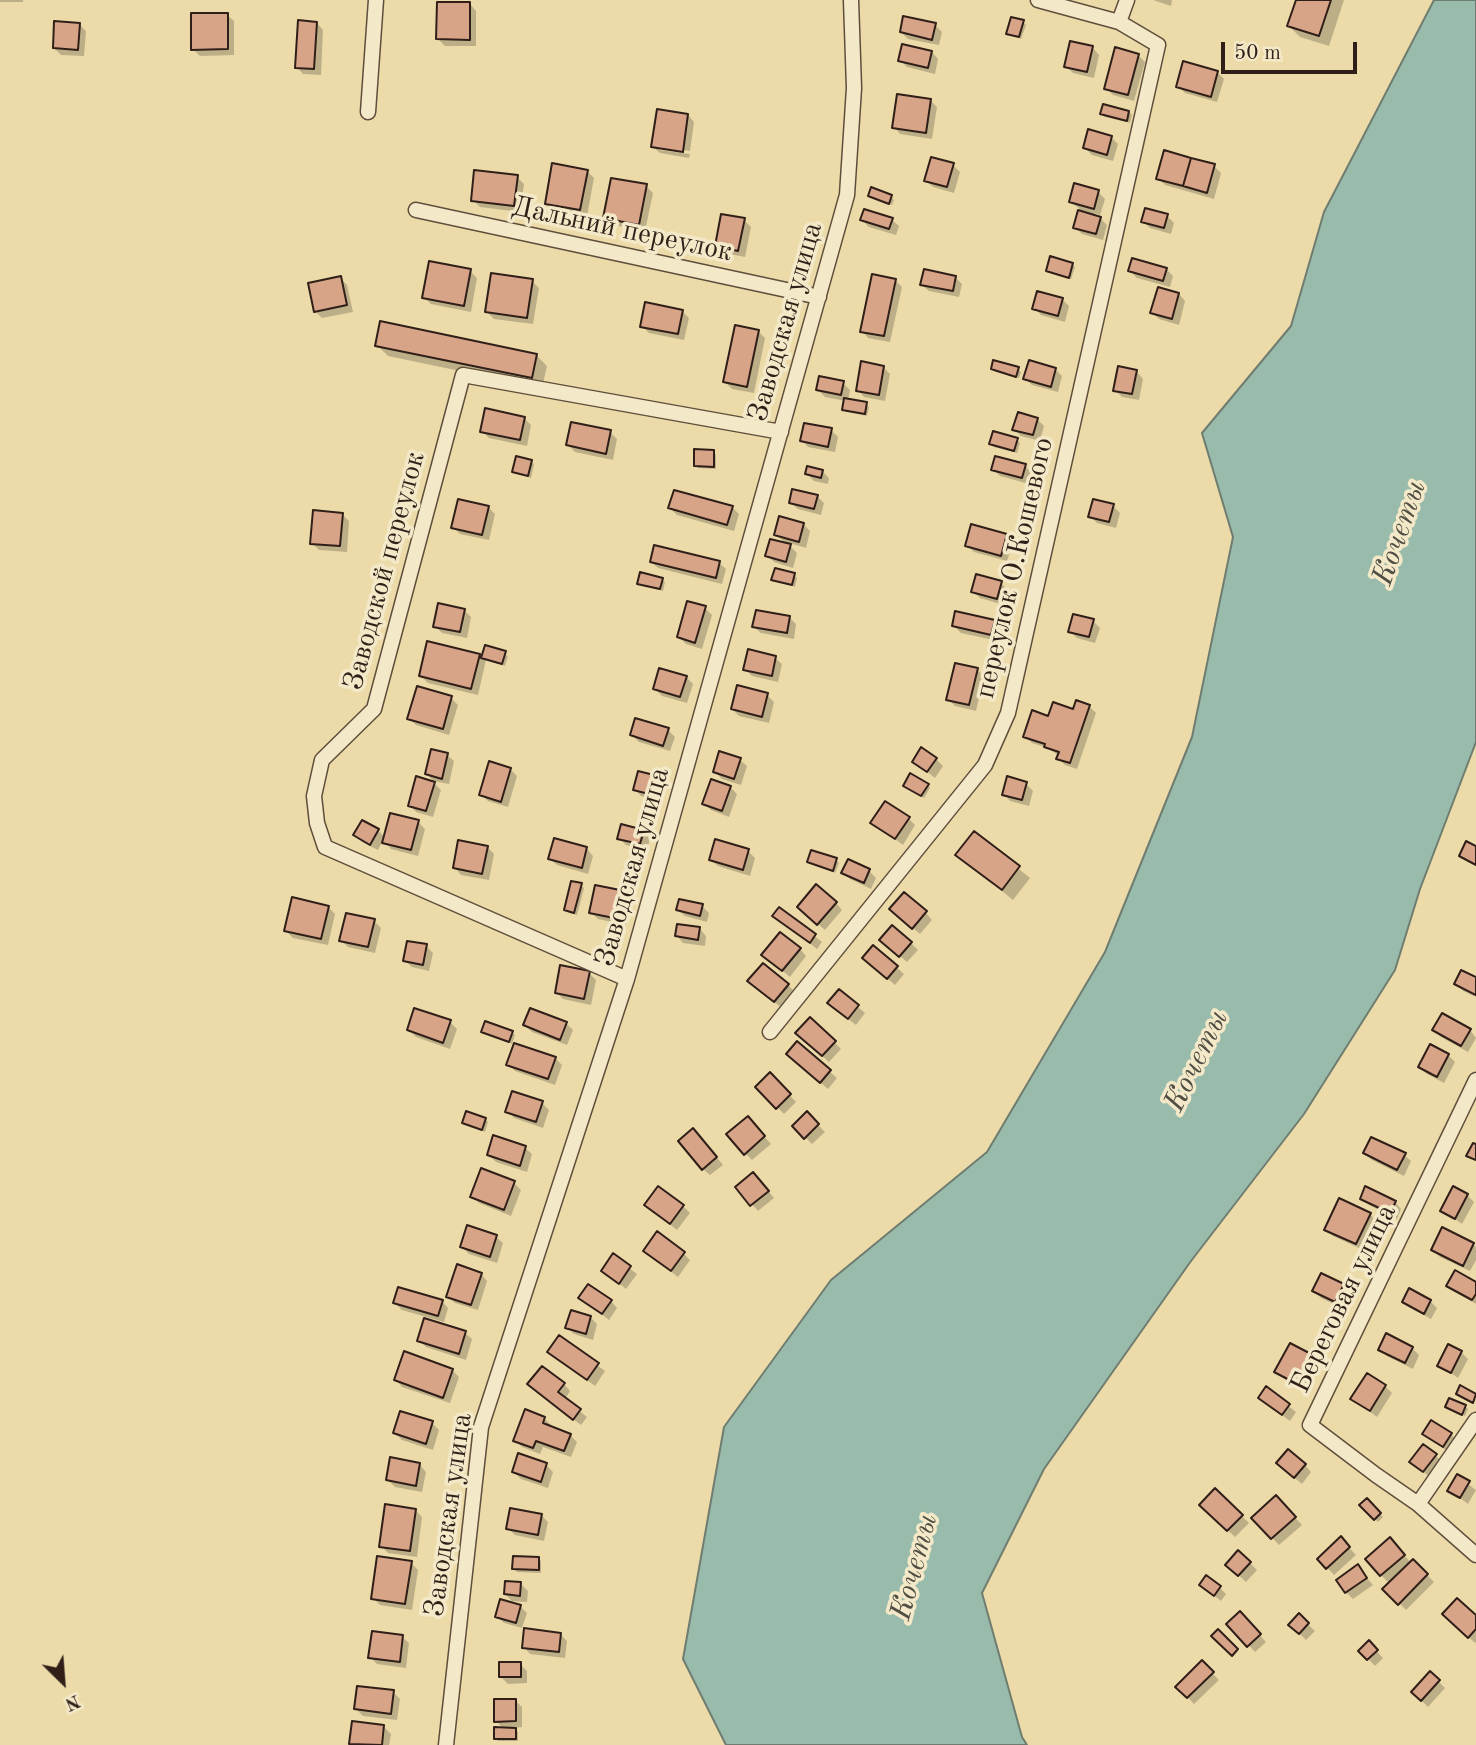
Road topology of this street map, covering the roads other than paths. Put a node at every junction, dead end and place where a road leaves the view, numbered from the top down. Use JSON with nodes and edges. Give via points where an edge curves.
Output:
{"nodes":[{"id":1,"x":376,"y":0,"type":"edge"},
{"id":2,"x":851,"y":0,"type":"edge"},
{"id":3,"x":1038,"y":0,"type":"edge"},
{"id":4,"x":1126,"y":0,"type":"edge"},
{"id":5,"x":1119,"y":22,"type":"junction"},
{"id":6,"x":368,"y":112,"type":"dead end"},
{"id":7,"x":416,"y":211,"type":"dead end"},
{"id":8,"x":819,"y":297,"type":"junction"},
{"id":9,"x":781,"y":432,"type":"junction"},
{"id":10,"x":627,"y":979,"type":"junction"},
{"id":11,"x":770,"y":1032,"type":"dead end"},
{"id":12,"x":1476,"y":1080,"type":"edge"},
{"id":13,"x":1476,"y":1420,"type":"edge"},
{"id":14,"x":1418,"y":1504,"type":"junction"},
{"id":15,"x":1476,"y":1555,"type":"edge"},
{"id":16,"x":446,"y":1745,"type":"edge"}],
"edges":[{"from":1,"to":6,"type":"street"},
{"from":2,"to":8,"type":"street","name":"Заводская улица","via":[[854,88],[847,195]]},
{"from":3,"to":5,"type":"street"},
{"from":4,"to":5,"type":"street"},
{"from":5,"to":11,"type":"street","name":"переулок О.Кошевого","via":[[1158,45],[1008,713],[985,765]]},
{"from":7,"to":8,"type":"street","name":"Дальний переулок"},
{"from":8,"to":9,"type":"street","name":"Заводская улица"},
{"from":9,"to":10,"type":"street","name":"Заводская улица"},
{"from":9,"to":10,"type":"street","name":"Заводской переулок","via":[[463,375],[374,709],[322,760],[314,796],[325,847]]},
{"from":10,"to":16,"type":"street","name":"Заводская улица","via":[[481,1427]]},
{"from":12,"to":14,"type":"street","name":"Береговая улица","via":[[1310,1425]]},
{"from":13,"to":14,"type":"street"},
{"from":14,"to":15,"type":"street","name":"Береговая улица"}]}
